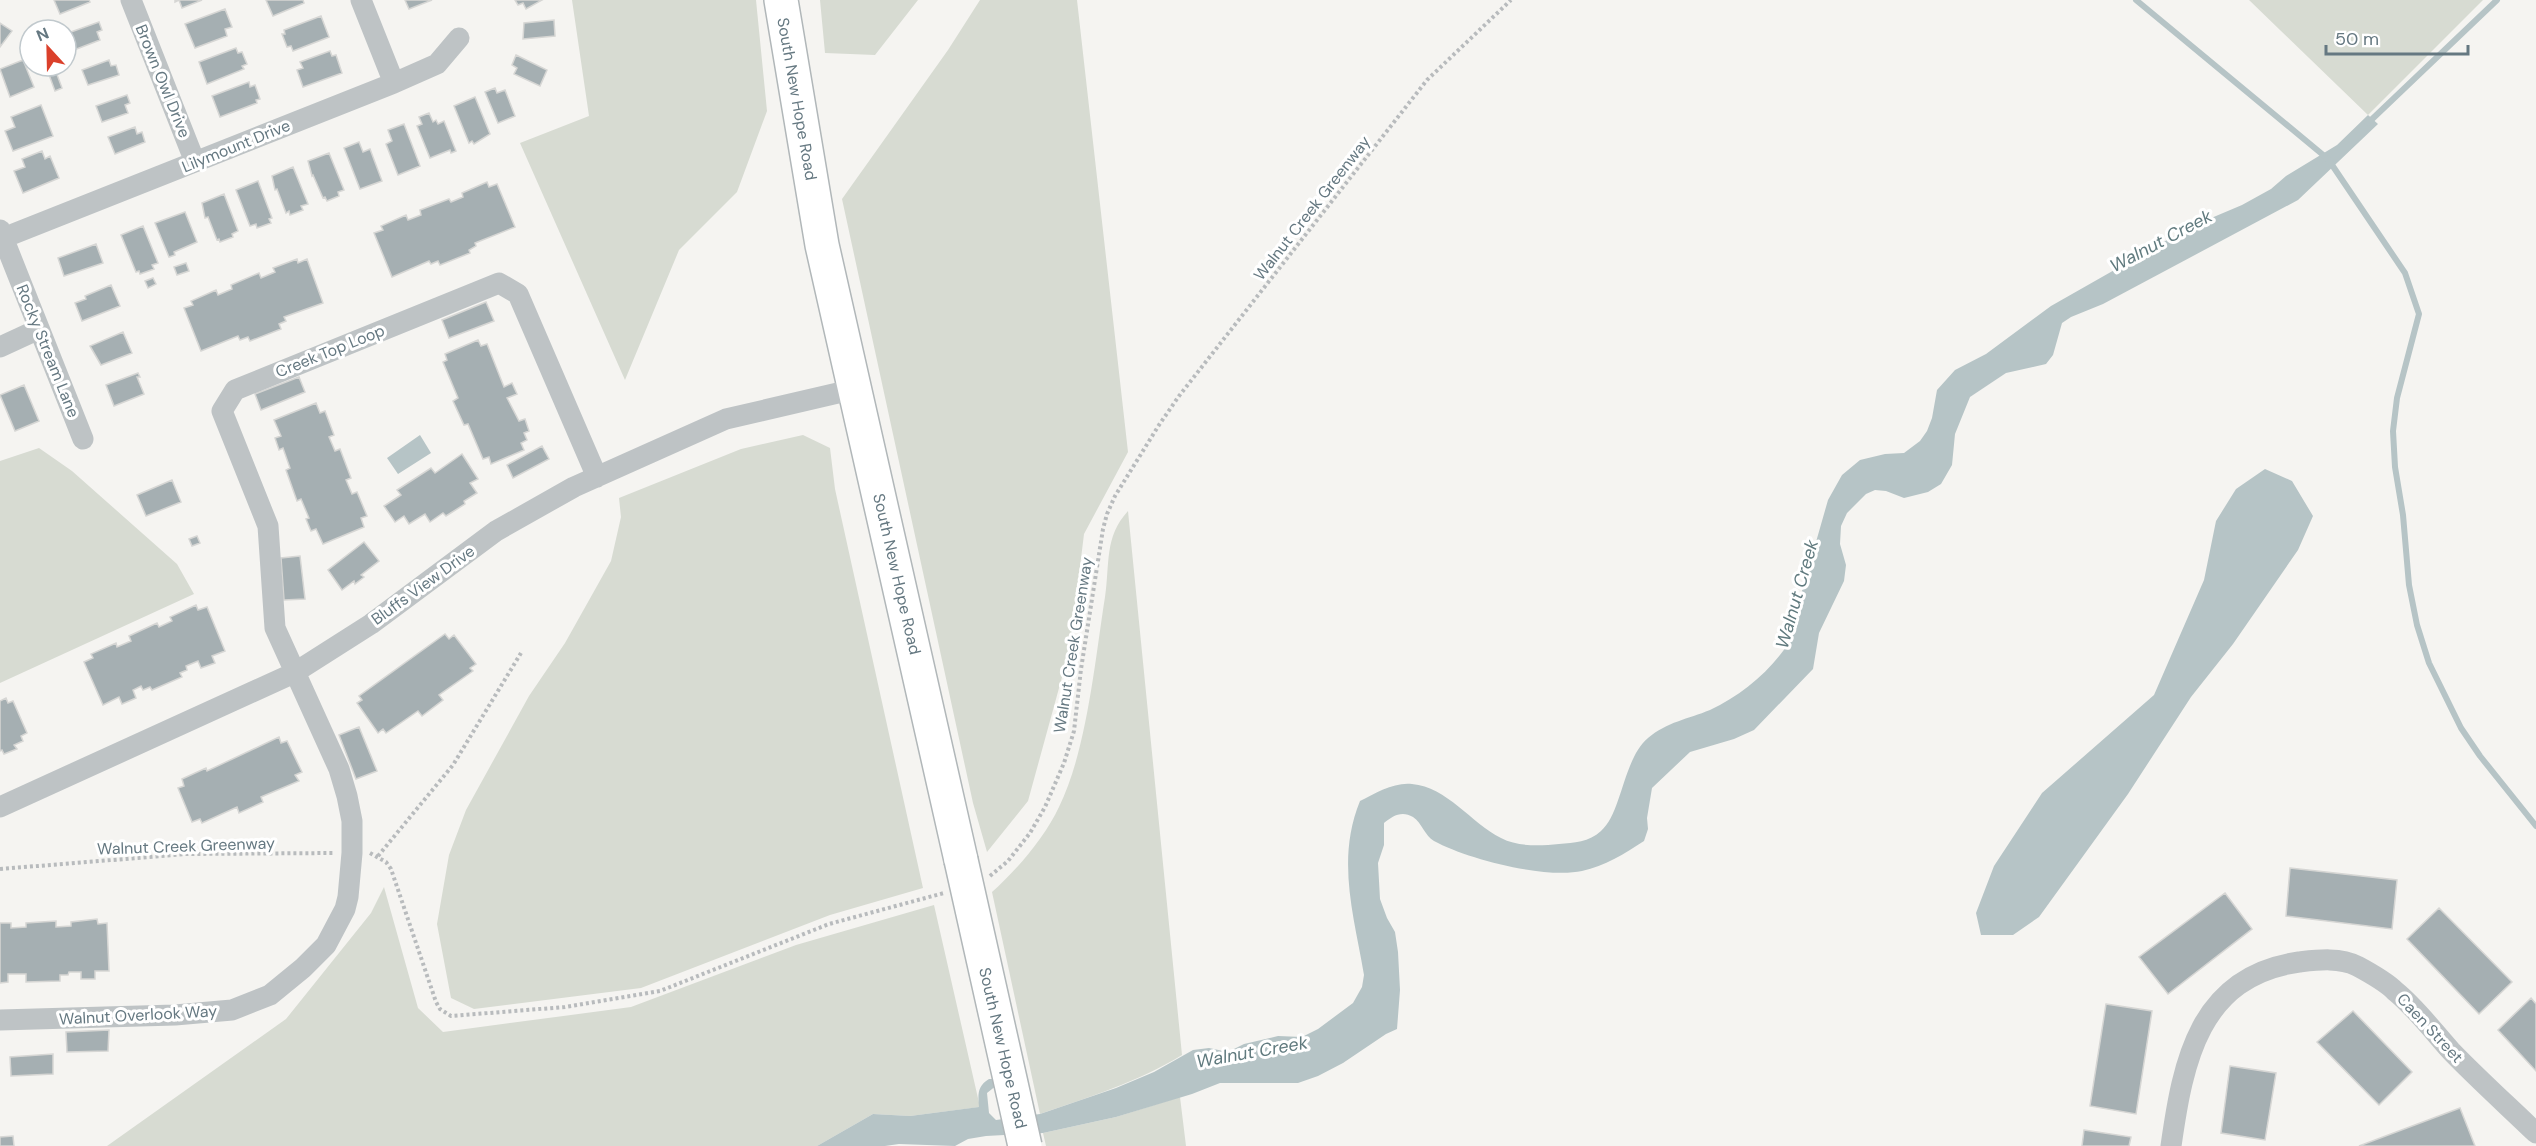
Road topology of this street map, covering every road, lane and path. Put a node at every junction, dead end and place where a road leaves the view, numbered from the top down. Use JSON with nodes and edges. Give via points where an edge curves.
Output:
{"nodes":[{"id":1,"x":131,"y":0,"type":"edge"},
{"id":2,"x":361,"y":0,"type":"edge"},
{"id":3,"x":781,"y":0,"type":"edge"},
{"id":4,"x":1510,"y":0,"type":"edge"},
{"id":5,"x":459,"y":38,"type":"dead end"},
{"id":6,"x":394,"y":83,"type":"junction"},
{"id":7,"x":195,"y":162,"type":"junction"},
{"id":8,"x":2,"y":234,"type":"edge"},
{"id":9,"x":39,"y":329,"type":"junction"},
{"id":10,"x":0,"y":347,"type":"edge"},
{"id":11,"x":855,"y":389,"type":"junction"},
{"id":12,"x":83,"y":440,"type":"dead end"},
{"id":13,"x":597,"y":477,"type":"junction"},
{"id":14,"x":521,"y":653,"type":"dead end"},
{"id":15,"x":294,"y":674,"type":"junction"},
{"id":16,"x":0,"y":807,"type":"edge"},
{"id":17,"x":337,"y":853,"type":"dead end"},
{"id":18,"x":369,"y":853,"type":"dead end"},
{"id":19,"x":378,"y":856,"type":"junction"},
{"id":20,"x":0,"y":869,"type":"edge"},
{"id":21,"x":957,"y":875,"type":"junction"},
{"id":22,"x":988,"y":878,"type":"dead end"},
{"id":23,"x":0,"y":1020,"type":"edge"},
{"id":24,"x":2536,"y":1133,"type":"edge"},
{"id":25,"x":1025,"y":1146,"type":"edge"},
{"id":26,"x":2171,"y":1146,"type":"edge"}],
"edges":[{"from":1,"to":7,"type":"street","name":"Brown Owl Drive"},
{"from":2,"to":6,"type":"street"},
{"from":3,"to":11,"type":"main road","name":"South New Hope Road","via":[[822,245]]},
{"from":4,"to":22,"type":"path","name":"Walnut Creek Greenway","via":[[1427,80],[1172,406],[1115,496],[1103,530],[1074,731],[1064,763],[1030,833],[1008,861]]},
{"from":5,"to":6,"type":"street","name":"Lilymount Drive","via":[[437,64]]},
{"from":6,"to":7,"type":"street","name":"Lilymount Drive"},
{"from":7,"to":8,"type":"street","name":"Lilymount Drive"},
{"from":8,"to":9,"type":"street","name":"Rocky Stream Lane"},
{"from":9,"to":10,"type":"street"},
{"from":9,"to":12,"type":"street","name":"Rocky Stream Lane"},
{"from":11,"to":13,"type":"street","name":"Bluffs View Drive","via":[[726,419]]},
{"from":11,"to":21,"type":"main road","name":"South New Hope Road"},
{"from":13,"to":15,"type":"street","name":"Bluffs View Drive","via":[[496,531],[371,624]]},
{"from":13,"to":15,"type":"street","name":"Creek Top Loop","via":[[518,294],[499,283],[235,390],[222,411],[268,526],[275,628]]},
{"from":14,"to":19,"type":"path","via":[[453,765]]},
{"from":15,"to":16,"type":"street","name":"Bluffs View Drive"},
{"from":15,"to":23,"type":"street","name":"Walnut Overlook Way","via":[[339,769],[352,821],[348,897],[326,945],[270,995],[232,1010]]},
{"from":17,"to":20,"type":"path","name":"Walnut Creek Greenway","via":[[186,854]]},
{"from":18,"to":19,"type":"path"},
{"from":19,"to":21,"type":"path","via":[[396,879],[440,1009],[451,1016],[565,1007],[660,991],[829,924],[902,904]]},
{"from":21,"to":25,"type":"main road","name":"South New Hope Road","bridge":true},
{"from":24,"to":26,"type":"street","name":"Caen Street","via":[[2395,990],[2355,964],[2323,959],[2281,965],[2244,981],[2219,999],[2197,1036],[2181,1083]]}]}
